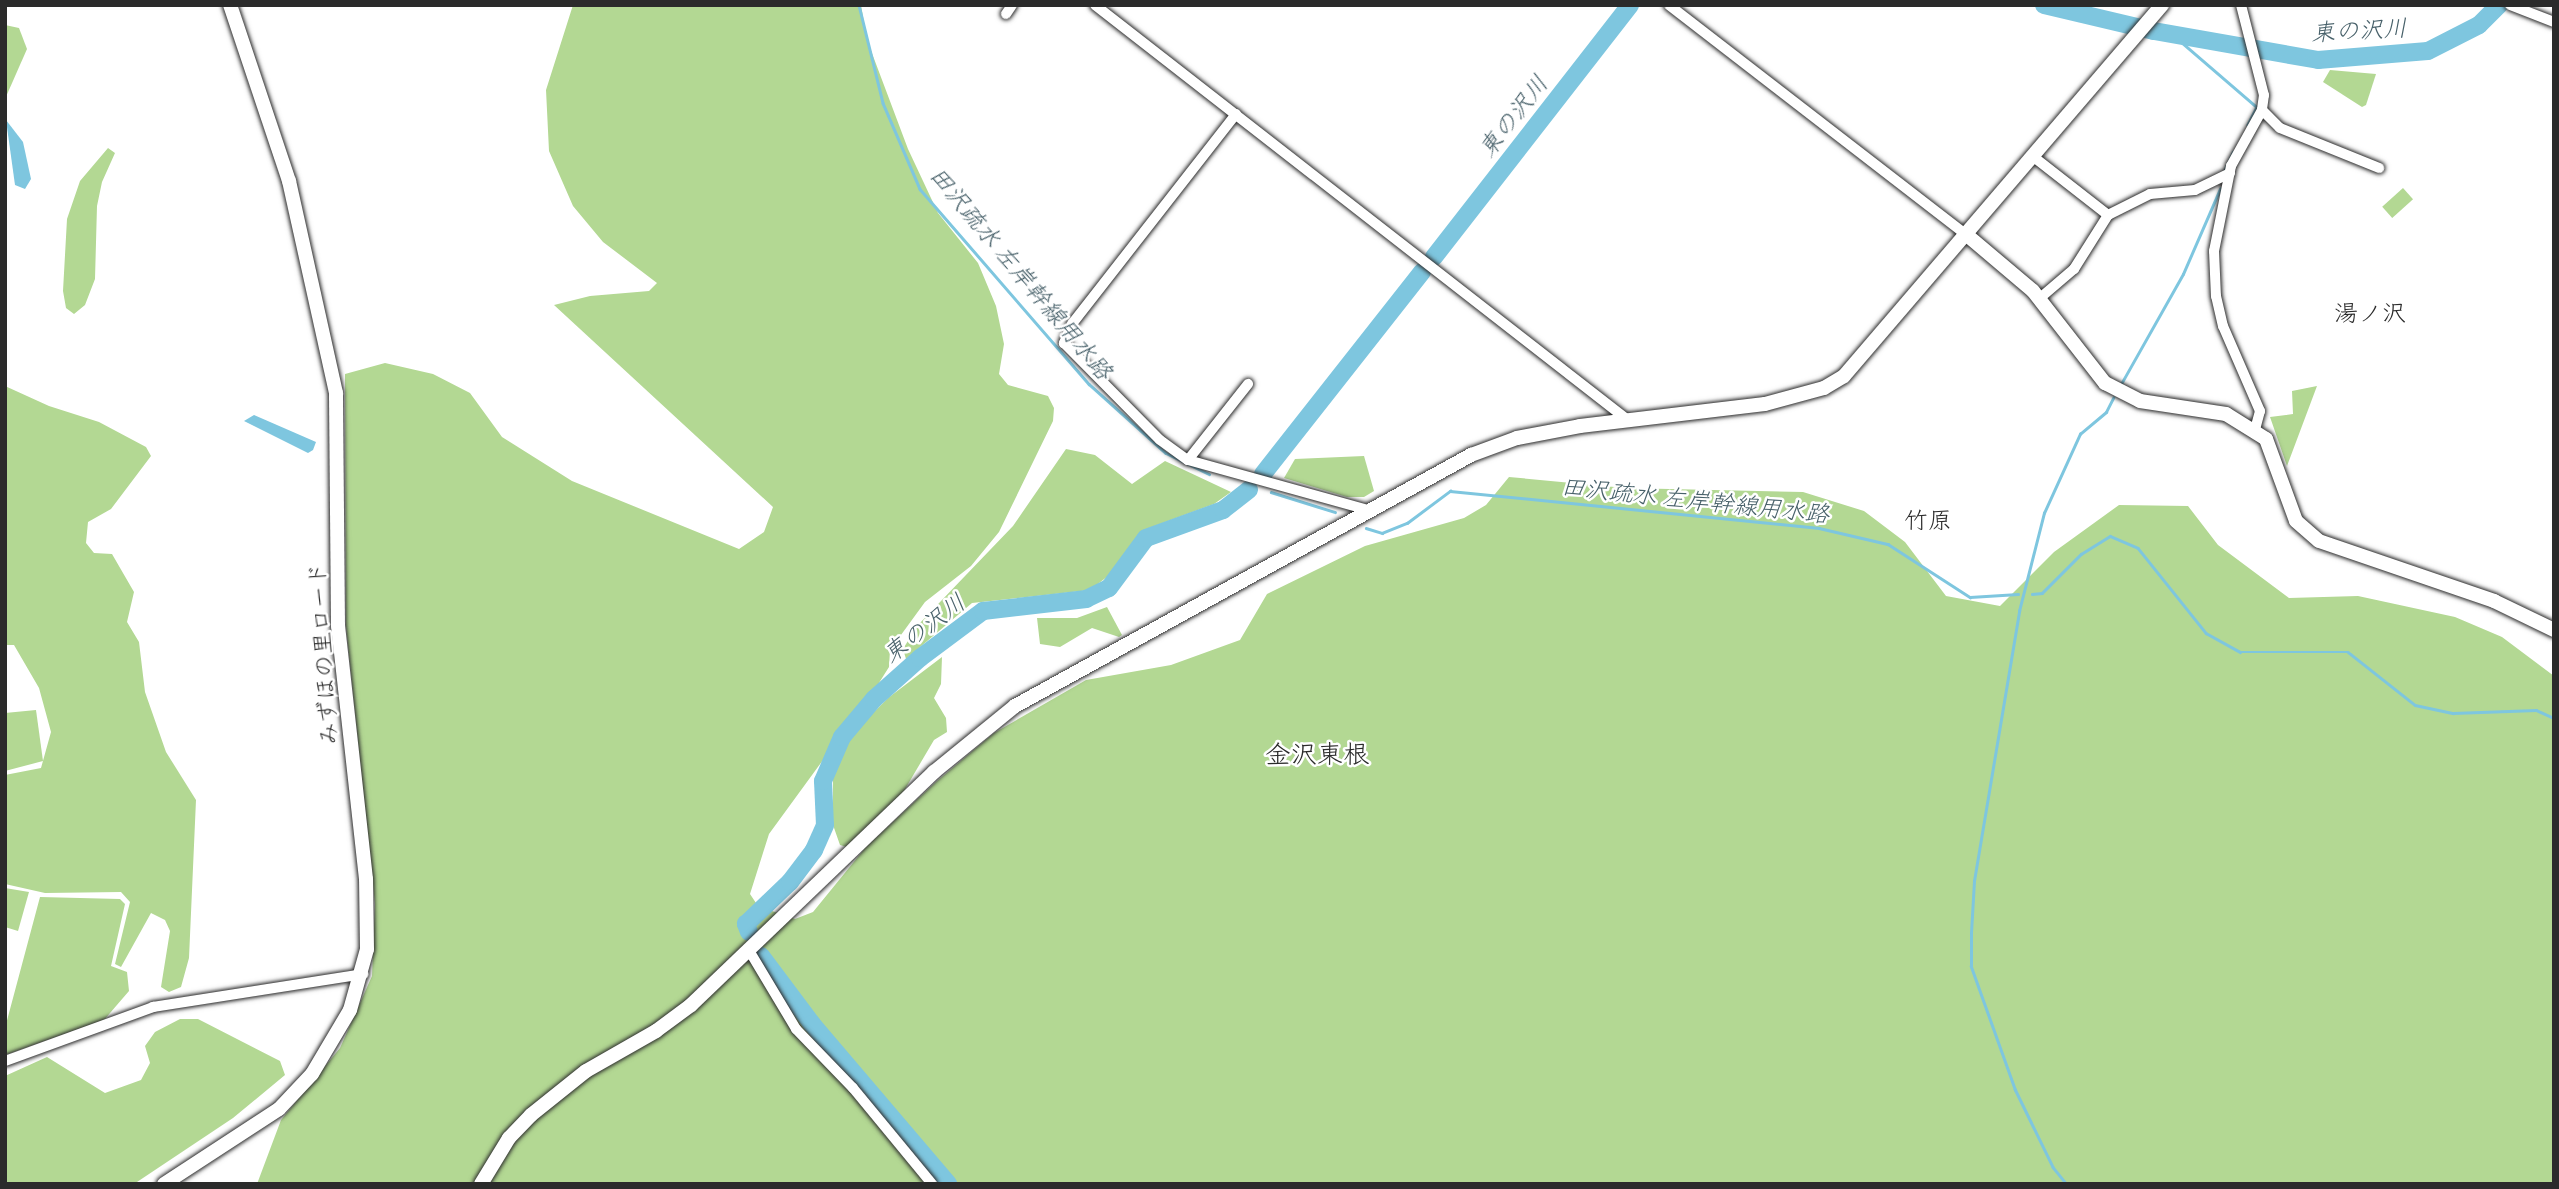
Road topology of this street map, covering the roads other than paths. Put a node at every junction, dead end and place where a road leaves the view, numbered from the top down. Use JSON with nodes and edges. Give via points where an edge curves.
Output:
{"nodes":[{"id":1,"x":230,"y":5,"type":"edge"},
{"id":2,"x":1095,"y":5,"type":"edge"},
{"id":3,"x":1669,"y":5,"type":"edge"},
{"id":4,"x":2241,"y":5,"type":"edge"},
{"id":5,"x":2510,"y":5,"type":"edge"},
{"id":6,"x":2157,"y":11,"type":"edge"},
{"id":7,"x":2554,"y":22,"type":"edge"},
{"id":8,"x":2262,"y":110,"type":"junction"},
{"id":9,"x":1236,"y":114,"type":"junction"},
{"id":10,"x":2035,"y":158,"type":"junction"},
{"id":11,"x":2379,"y":167,"type":"dead end"},
{"id":12,"x":2230,"y":173,"type":"junction"},
{"id":13,"x":2108,"y":215,"type":"junction"},
{"id":14,"x":1968,"y":236,"type":"junction"},
{"id":15,"x":2040,"y":298,"type":"junction"},
{"id":16,"x":1248,"y":384,"type":"dead end"},
{"id":17,"x":1629,"y":421,"type":"junction"},
{"id":18,"x":2255,"y":430,"type":"junction"},
{"id":19,"x":1188,"y":460,"type":"junction"},
{"id":20,"x":1368,"y":510,"type":"junction"},
{"id":21,"x":2554,"y":630,"type":"edge"},
{"id":22,"x":750,"y":952,"type":"junction"},
{"id":23,"x":363,"y":974,"type":"junction"},
{"id":24,"x":5,"y":1061,"type":"edge"},
{"id":25,"x":164,"y":1184,"type":"edge"},
{"id":26,"x":481,"y":1184,"type":"edge"},
{"id":27,"x":932,"y":1184,"type":"edge"}],
"edges":[{"from":1,"to":23,"type":"street","name":"みずほの里ロード","via":[[289,181],[337,393],[338,626],[366,879]]},
{"from":2,"to":9,"type":"street"},
{"from":3,"to":14,"type":"street"},
{"from":4,"to":8,"type":"street","via":[[2264,95]]},
{"from":5,"to":7,"type":"street"},
{"from":6,"to":10,"type":"street"},
{"from":8,"to":11,"type":"street","via":[[2280,128]]},
{"from":8,"to":12,"type":"street"},
{"from":9,"to":17,"type":"street"},
{"from":9,"to":19,"type":"street","via":[[1072,324],[1064,343],[1160,440]]},
{"from":10,"to":13,"type":"street"},
{"from":10,"to":14,"type":"street"},
{"from":12,"to":13,"type":"street","via":[[2195,190],[2150,194]]},
{"from":12,"to":18,"type":"street","via":[[2214,251],[2216,296],[2223,326],[2260,411]]},
{"from":13,"to":15,"type":"street","via":[[2074,269]]},
{"from":14,"to":15,"type":"street"},
{"from":14,"to":17,"type":"street","via":[[1865,357],[1824,388],[1765,404]]},
{"from":15,"to":18,"type":"street","via":[[2092,371],[2124,395],[2226,414]]},
{"from":16,"to":19,"type":"street"},
{"from":17,"to":20,"type":"street","via":[[1517,438],[1471,455]]},
{"from":18,"to":21,"type":"street","via":[[2273,454],[2296,521],[2319,541],[2494,601]]},
{"from":19,"to":20,"type":"street"},
{"from":20,"to":22,"type":"street","via":[[986,727]]},
{"from":22,"to":26,"type":"street","via":[[656,1031],[565,1085],[509,1138]]},
{"from":22,"to":27,"type":"street","via":[[796,1029],[853,1088]]},
{"from":23,"to":24,"type":"street","via":[[153,1007]]},
{"from":23,"to":25,"type":"street","name":"みずほの里ロード","via":[[333,1043],[287,1101]]}]}
